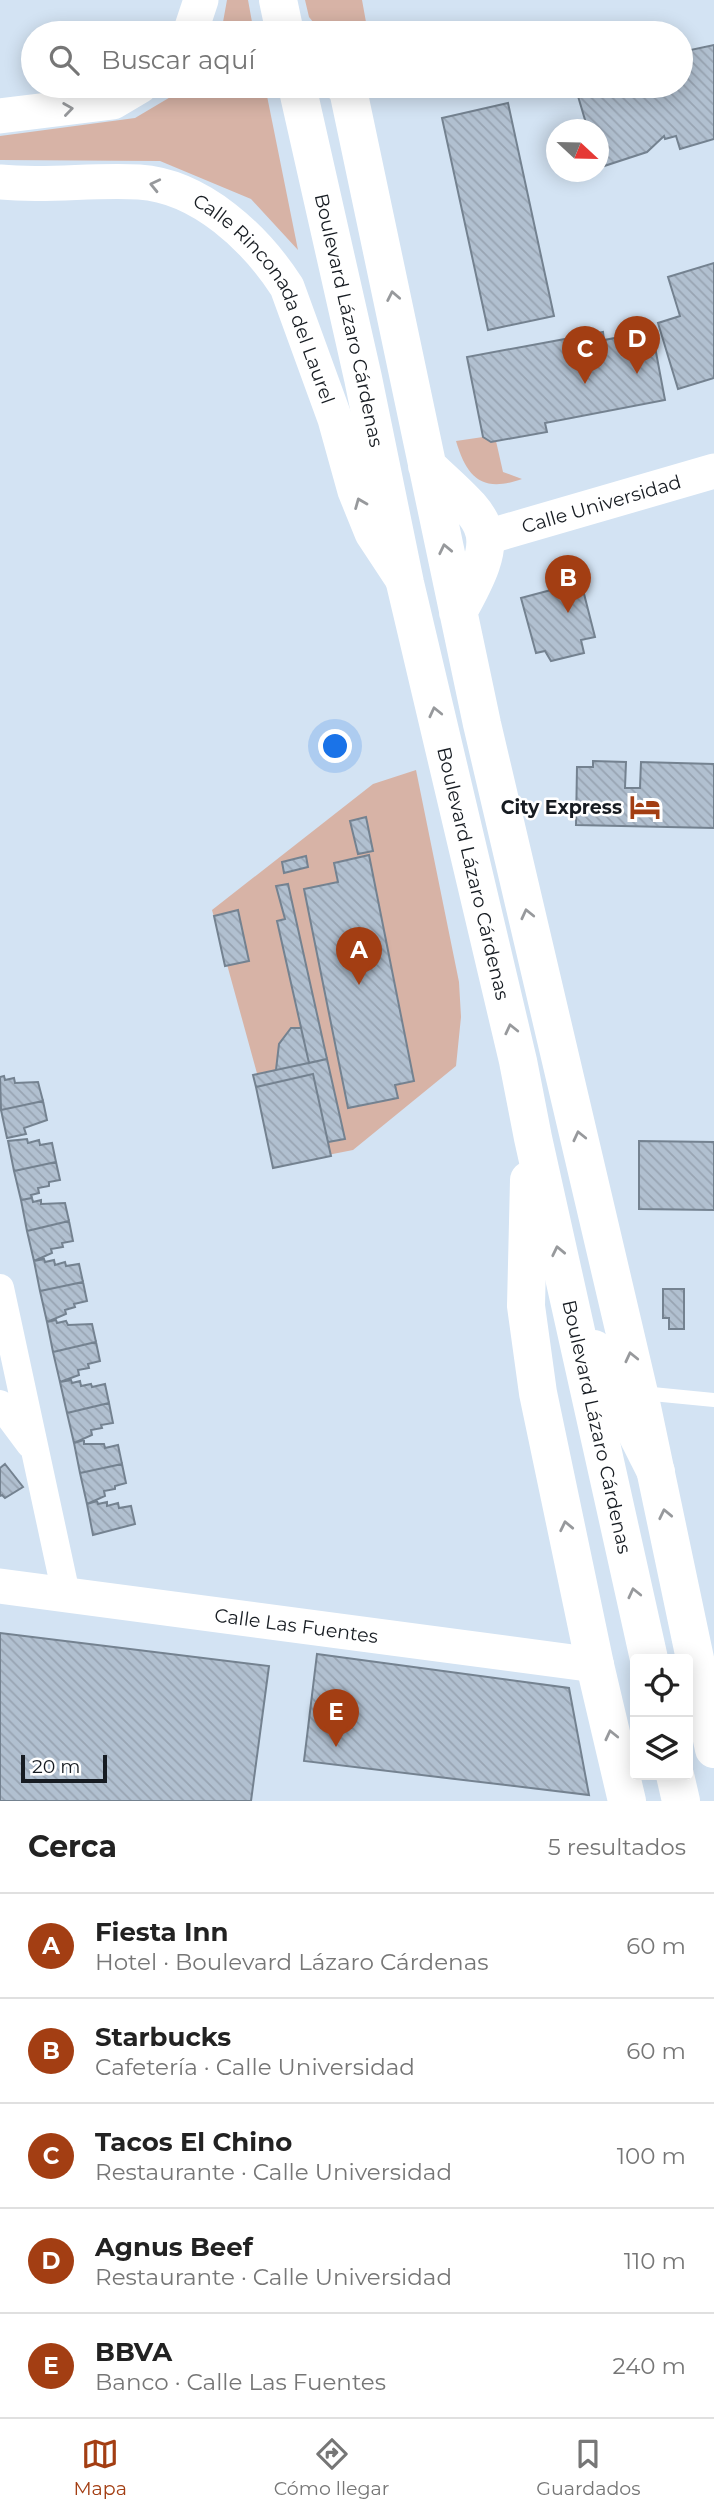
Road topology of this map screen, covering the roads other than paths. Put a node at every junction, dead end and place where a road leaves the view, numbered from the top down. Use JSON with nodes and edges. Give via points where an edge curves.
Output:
{"nodes":[{"id":1,"x":201,"y":0,"type":"edge"},
{"id":2,"x":194,"y":21,"type":"edge"},
{"id":3,"x":120,"y":98,"type":"edge"},
{"id":4,"x":300,"y":98,"type":"edge"},
{"id":5,"x":348,"y":98,"type":"edge"},
{"id":6,"x":0,"y":116,"type":"edge"},
{"id":7,"x":0,"y":181,"type":"edge"},
{"id":8,"x":427,"y":466,"type":"junction"},
{"id":9,"x":714,"y":471,"type":"edge"},
{"id":10,"x":487,"y":537,"type":"junction"},
{"id":11,"x":405,"y":583,"type":"junction"},
{"id":12,"x":458,"y":612,"type":"junction"},
{"id":13,"x":533,"y":1138,"type":"junction"},
{"id":14,"x":0,"y":1288,"type":"edge"},
{"id":15,"x":568,"y":1296,"type":"junction"},
{"id":16,"x":639,"y":1393,"type":"junction"},
{"id":17,"x":714,"y":1400,"type":"edge"},
{"id":18,"x":0,"y":1404,"type":"edge"},
{"id":19,"x":35,"y":1452,"type":"junction"},
{"id":20,"x":656,"y":1472,"type":"junction"},
{"id":21,"x":0,"y":1586,"type":"edge"},
{"id":22,"x":66,"y":1594,"type":"junction"},
{"id":23,"x":648,"y":1654,"type":"edge"},
{"id":24,"x":595,"y":1665,"type":"junction"},
{"id":25,"x":714,"y":1749,"type":"edge"},
{"id":26,"x":676,"y":1780,"type":"edge"},
{"id":27,"x":627,"y":1801,"type":"edge"},
{"id":28,"x":681,"y":1801,"type":"edge"}],
"edges":[{"from":1,"to":2,"type":"street"},
{"from":6,"to":3,"type":"street","one_way":true},
{"from":4,"to":11,"type":"main road","name":"Boulevard Lázaro Cárdenas"},
{"from":8,"to":5,"type":"main road","one_way":true},
{"from":11,"to":7,"type":"street","name":"Calle Rinconada del Laurel","one_way":true,"via":[[372,533],[288,287],[268,257],[211,208],[163,186]]},
{"from":8,"to":10,"type":"main road","via":[[475,510]]},
{"from":12,"to":8,"type":"main road","one_way":true},
{"from":9,"to":10,"type":"street","name":"Calle Universidad"},
{"from":10,"to":12,"type":"main road","via":[[481,571]]},
{"from":13,"to":11,"type":"main road","name":"Boulevard Lázaro Cárdenas","one_way":true,"via":[[519,1061]]},
{"from":16,"to":12,"type":"main road","one_way":true},
{"from":15,"to":13,"type":"main road","name":"Boulevard Lázaro Cárdenas","one_way":true},
{"from":24,"to":13,"type":"main road","one_way":true,"via":[[538,1393],[526,1306]]},
{"from":14,"to":19,"type":"street"},
{"from":15,"to":20,"type":"main road"},
{"from":23,"to":15,"type":"main road","name":"Boulevard Lázaro Cárdenas","one_way":true},
{"from":16,"to":17,"type":"lane"},
{"from":16,"to":20,"type":"main road"},
{"from":18,"to":19,"type":"street"},
{"from":19,"to":22,"type":"street"},
{"from":25,"to":20,"type":"main road","one_way":true,"via":[[698,1645]]},
{"from":21,"to":22,"type":"street","name":"Calle Las Fuentes"},
{"from":22,"to":24,"type":"street","name":"Calle Las Fuentes"},
{"from":27,"to":24,"type":"main road","one_way":true},
{"from":26,"to":28,"type":"main road"}]}
